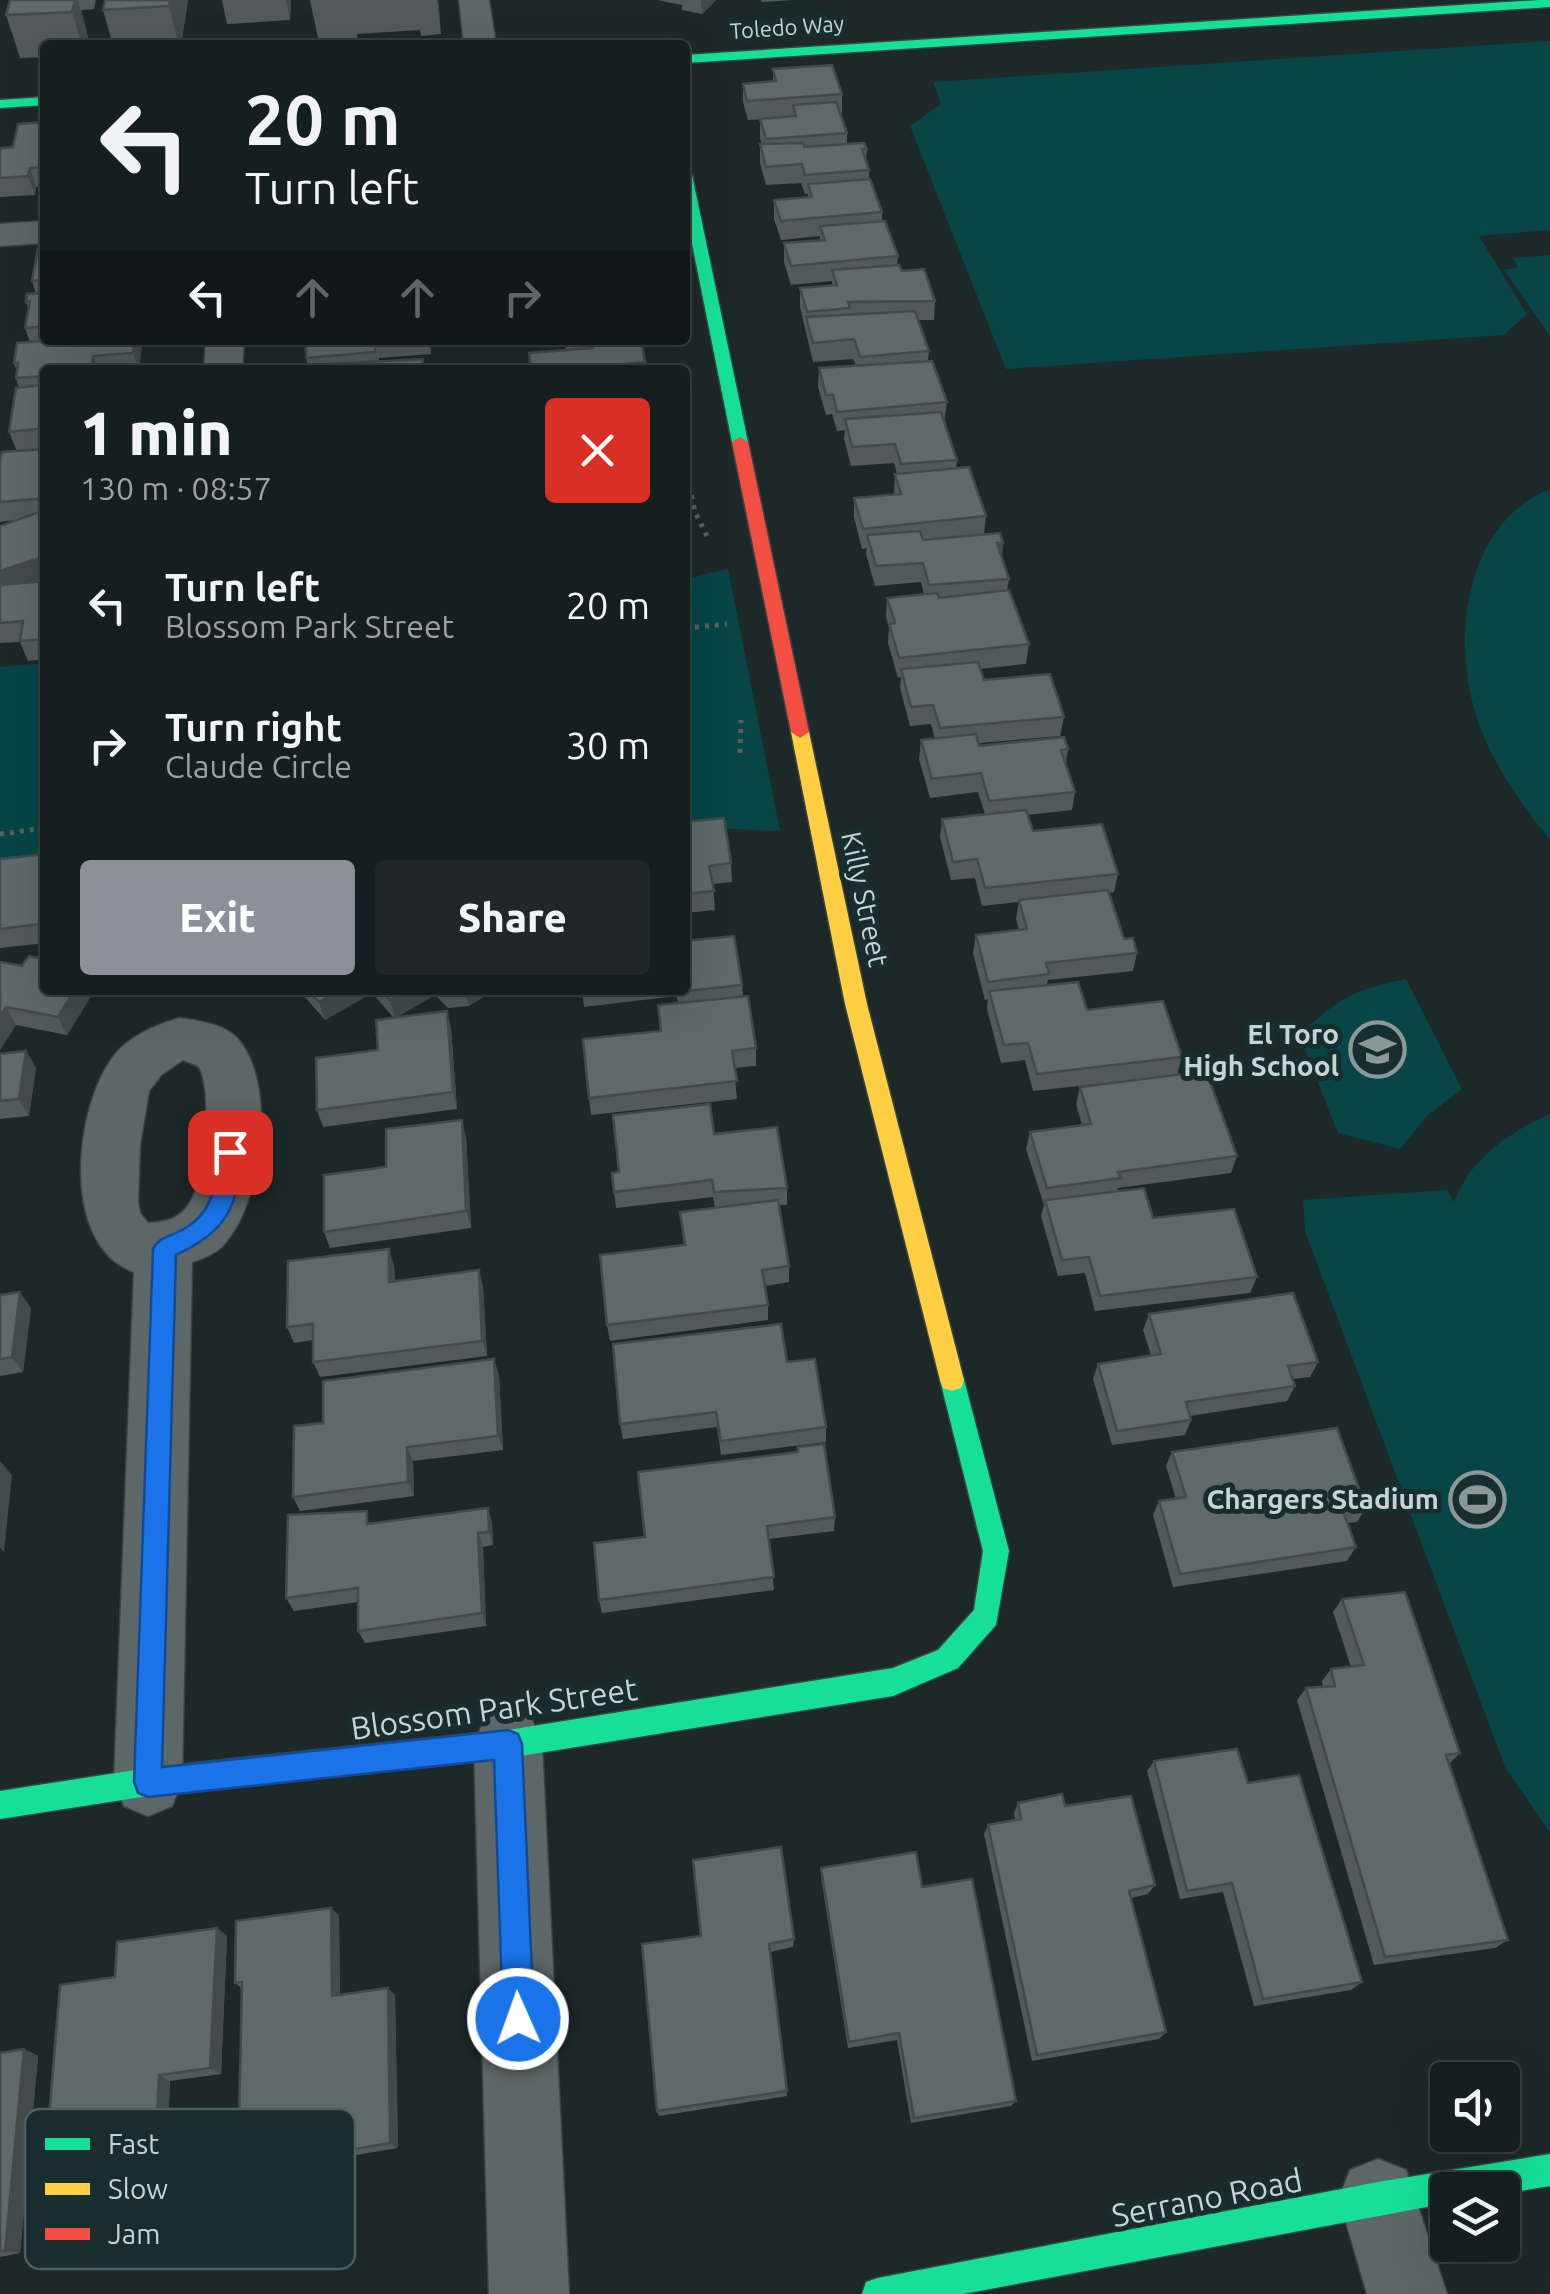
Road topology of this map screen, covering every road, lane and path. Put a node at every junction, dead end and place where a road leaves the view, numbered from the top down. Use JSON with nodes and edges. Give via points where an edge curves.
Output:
{"nodes":[{"id":1,"x":474,"y":0,"type":"edge"},
{"id":2,"x":1550,"y":3,"type":"edge"},
{"id":3,"x":479,"y":40,"type":"edge"},
{"id":4,"x":690,"y":59,"type":"edge"},
{"id":5,"x":40,"y":101,"type":"edge"},
{"id":6,"x":0,"y":104,"type":"edge"},
{"id":7,"x":690,"y":202,"type":"edge"},
{"id":8,"x":40,"y":232,"type":"edge"},
{"id":9,"x":0,"y":234,"type":"edge"},
{"id":10,"x":690,"y":627,"type":"edge"},
{"id":11,"x":729,"y":636,"type":"dead end"},
{"id":12,"x":741,"y":712,"type":"dead end"},
{"id":13,"x":740,"y":753,"type":"dead end"},
{"id":14,"x":40,"y":829,"type":"edge"},
{"id":15,"x":0,"y":834,"type":"edge"},
{"id":16,"x":164,"y":1249,"type":"dead end"},
{"id":17,"x":978,"y":1628,"type":"joint"},
{"id":18,"x":508,"y":1744,"type":"junction"},
{"id":19,"x":148,"y":1782,"type":"junction"},
{"id":20,"x":0,"y":1805,"type":"edge"},
{"id":21,"x":1550,"y":2170,"type":"edge"},
{"id":22,"x":1378,"y":2198,"type":"junction"},
{"id":23,"x":529,"y":2294,"type":"edge"},
{"id":24,"x":878,"y":2294,"type":"edge"},
{"id":25,"x":1407,"y":2294,"type":"edge"}],
"edges":[{"from":1,"to":3,"type":"street"},
{"from":2,"to":4,"type":"street","name":"Toledo Way"},
{"from":5,"to":6,"type":"street"},
{"from":7,"to":17,"type":"street","name":"Killy Street","via":[[856,1004],[996,1551],[992,1596]]},
{"from":8,"to":9,"type":"street"},
{"from":10,"to":11,"type":"path","via":[[727,623]]},
{"from":12,"to":13,"type":"path"},
{"from":14,"to":15,"type":"path"},
{"from":16,"to":19,"type":"street"},
{"from":17,"to":18,"type":"street","name":"Blossom Park Street","via":[[948,1659],[893,1682]]},
{"from":18,"to":19,"type":"street","name":"Blossom Park Street"},
{"from":18,"to":23,"type":"street"},
{"from":19,"to":20,"type":"street","name":"Blossom Park Street"},
{"from":21,"to":22,"type":"street","name":"Serrano Road"},
{"from":22,"to":24,"type":"street","name":"Serrano Road"},
{"from":22,"to":25,"type":"street"}]}
